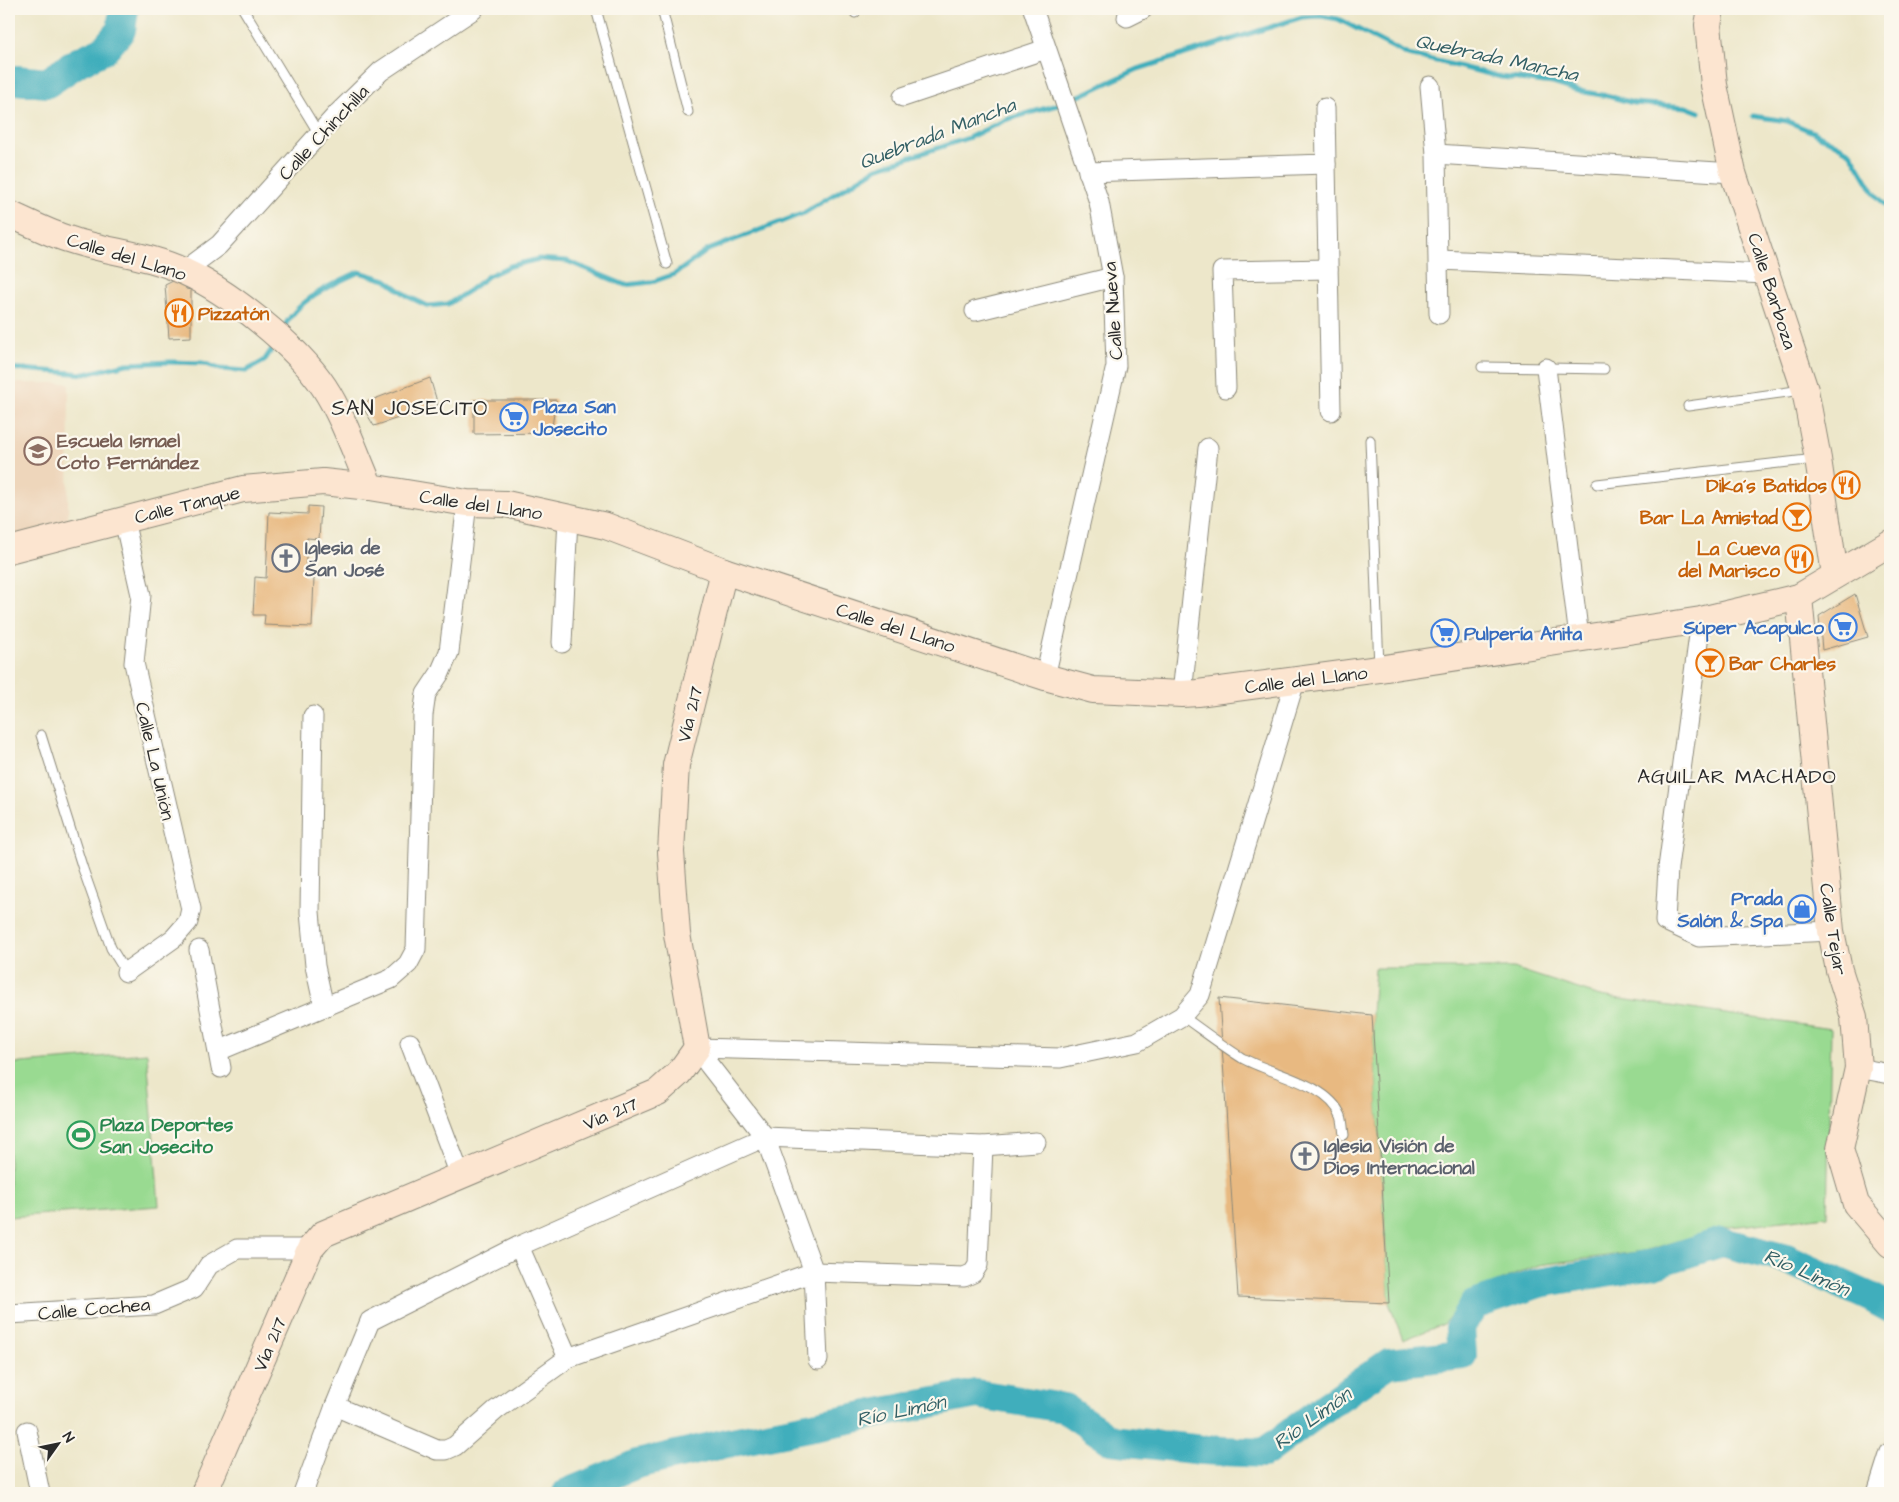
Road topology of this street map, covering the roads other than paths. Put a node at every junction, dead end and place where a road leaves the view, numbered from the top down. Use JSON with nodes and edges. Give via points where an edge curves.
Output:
{"nodes":[{"id":1,"x":243,"y":9,"type":"edge"},
{"id":2,"x":474,"y":9,"type":"edge"},
{"id":3,"x":596,"y":9,"type":"edge"},
{"id":4,"x":662,"y":9,"type":"edge"},
{"id":5,"x":1033,"y":9,"type":"edge"},
{"id":6,"x":1711,"y":9,"type":"edge"},
{"id":7,"x":1046,"y":49,"type":"junction"},
{"id":8,"x":1430,"y":86,"type":"dead end"},
{"id":9,"x":903,"y":97,"type":"dead end"},
{"id":10,"x":1325,"y":108,"type":"dead end"},
{"id":11,"x":688,"y":112,"type":"dead end"},
{"id":12,"x":320,"y":134,"type":"junction"},
{"id":13,"x":1436,"y":154,"type":"junction"},
{"id":14,"x":1326,"y":164,"type":"junction"},
{"id":15,"x":1088,"y":172,"type":"junction"},
{"id":16,"x":1733,"y":173,"type":"junction"},
{"id":17,"x":9,"y":214,"type":"edge"},
{"id":18,"x":1439,"y":260,"type":"junction"},
{"id":19,"x":667,"y":264,"type":"dead end"},
{"id":20,"x":1328,"y":269,"type":"junction"},
{"id":21,"x":184,"y":271,"type":"junction"},
{"id":22,"x":1767,"y":274,"type":"junction"},
{"id":23,"x":1112,"y":277,"type":"junction"},
{"id":24,"x":975,"y":311,"type":"dead end"},
{"id":25,"x":1439,"y":314,"type":"dead end"},
{"id":26,"x":1482,"y":367,"type":"dead end"},
{"id":27,"x":1546,"y":368,"type":"junction"},
{"id":28,"x":1604,"y":369,"type":"dead end"},
{"id":29,"x":1226,"y":388,"type":"dead end"},
{"id":30,"x":1804,"y":390,"type":"junction"},
{"id":31,"x":1688,"y":406,"type":"dead end"},
{"id":32,"x":1331,"y":411,"type":"dead end"},
{"id":33,"x":1370,"y":440,"type":"dead end"},
{"id":34,"x":1208,"y":448,"type":"dead end"},
{"id":35,"x":1818,"y":459,"type":"junction"},
{"id":36,"x":1598,"y":484,"type":"dead end"},
{"id":37,"x":370,"y":487,"type":"junction"},
{"id":38,"x":467,"y":503,"type":"junction"},
{"id":39,"x":568,"y":518,"type":"junction"},
{"id":40,"x":124,"y":520,"type":"junction"},
{"id":41,"x":1890,"y":544,"type":"edge"},
{"id":42,"x":9,"y":550,"type":"edge"},
{"id":43,"x":724,"y":571,"type":"junction"},
{"id":44,"x":1835,"y":575,"type":"junction"},
{"id":45,"x":1799,"y":597,"type":"junction"},
{"id":46,"x":1701,"y":620,"type":"junction"},
{"id":47,"x":1579,"y":638,"type":"junction"},
{"id":48,"x":562,"y":643,"type":"dead end"},
{"id":49,"x":1379,"y":670,"type":"junction"},
{"id":50,"x":1045,"y":677,"type":"junction"},
{"id":51,"x":1295,"y":681,"type":"junction"},
{"id":52,"x":1182,"y":694,"type":"junction"},
{"id":53,"x":313,"y":716,"type":"dead end"},
{"id":54,"x":41,"y":735,"type":"dead end"},
{"id":55,"x":1831,"y":931,"type":"junction"},
{"id":56,"x":199,"y":950,"type":"dead end"},
{"id":57,"x":126,"y":972,"type":"joint"},
{"id":58,"x":324,"y":1007,"type":"junction"},
{"id":59,"x":1182,"y":1016,"type":"junction"},
{"id":60,"x":410,"y":1043,"type":"dead end"},
{"id":61,"x":697,"y":1048,"type":"junction"},
{"id":62,"x":1858,"y":1068,"type":"junction"},
{"id":63,"x":1890,"y":1074,"type":"edge"},
{"id":64,"x":1344,"y":1135,"type":"dead end"},
{"id":65,"x":765,"y":1137,"type":"junction"},
{"id":66,"x":1036,"y":1142,"type":"dead end"},
{"id":67,"x":983,"y":1146,"type":"junction"},
{"id":68,"x":460,"y":1175,"type":"junction"},
{"id":69,"x":1890,"y":1244,"type":"edge"},
{"id":70,"x":519,"y":1246,"type":"junction"},
{"id":71,"x":310,"y":1250,"type":"junction"},
{"id":72,"x":814,"y":1272,"type":"junction"},
{"id":73,"x":9,"y":1314,"type":"edge"},
{"id":74,"x":568,"y":1358,"type":"junction"},
{"id":75,"x":818,"y":1360,"type":"dead end"},
{"id":76,"x":335,"y":1406,"type":"junction"},
{"id":77,"x":27,"y":1431,"type":"dead end"},
{"id":78,"x":1890,"y":1452,"type":"edge"},
{"id":79,"x":40,"y":1493,"type":"edge"},
{"id":80,"x":204,"y":1493,"type":"edge"},
{"id":81,"x":303,"y":1493,"type":"edge"},
{"id":82,"x":1877,"y":1493,"type":"edge"}],
"edges":[{"from":1,"to":12,"type":"lane"},
{"from":2,"to":12,"type":"street","name":"Calle Chinchilla","via":[[381,71]]},
{"from":3,"to":19,"type":"lane"},
{"from":4,"to":11,"type":"lane"},
{"from":5,"to":7,"type":"street","name":"Calle Nueva"},
{"from":6,"to":16,"type":"main road","name":"Calle Barboza","via":[[1708,25],[1714,85]]},
{"from":7,"to":9,"type":"street"},
{"from":7,"to":15,"type":"street","name":"Calle Nueva"},
{"from":8,"to":13,"type":"street"},
{"from":10,"to":14,"type":"street"},
{"from":12,"to":21,"type":"street","name":"Calle Chinchilla","via":[[219,245]]},
{"from":13,"to":16,"type":"street"},
{"from":13,"to":18,"type":"street"},
{"from":14,"to":15,"type":"street"},
{"from":14,"to":20,"type":"street"},
{"from":15,"to":23,"type":"street","name":"Calle Nueva","via":[[1099,202]]},
{"from":16,"to":22,"type":"main road","name":"Calle Barboza"},
{"from":17,"to":21,"type":"main road","name":"Calle del Llano","via":[[68,240]]},
{"from":18,"to":22,"type":"street"},
{"from":18,"to":25,"type":"street"},
{"from":20,"to":29,"type":"street","via":[[1222,272]]},
{"from":20,"to":32,"type":"street"},
{"from":21,"to":37,"type":"main road","name":"Calle del Llano","via":[[232,299],[312,372],[334,404]]},
{"from":22,"to":30,"type":"main road","name":"Calle Barboza"},
{"from":23,"to":24,"type":"street"},
{"from":23,"to":50,"type":"street","name":"Calle Nueva","via":[[1116,366]]},
{"from":26,"to":27,"type":"lane"},
{"from":27,"to":28,"type":"lane"},
{"from":27,"to":47,"type":"street"},
{"from":30,"to":31,"type":"lane"},
{"from":30,"to":35,"type":"main road","name":"Calle Barboza"},
{"from":33,"to":49,"type":"lane"},
{"from":34,"to":52,"type":"street"},
{"from":35,"to":36,"type":"lane"},
{"from":35,"to":44,"type":"main road","name":"Calle Barboza"},
{"from":37,"to":38,"type":"main road","name":"Calle del Llano"},
{"from":37,"to":40,"type":"main road","name":"Calle Tanque","via":[[324,482],[244,489]]},
{"from":38,"to":39,"type":"main road","name":"Calle del Llano","via":[[506,504]]},
{"from":38,"to":58,"type":"street","via":[[449,652],[426,694],[422,716],[416,949],[408,964],[391,979]]},
{"from":39,"to":43,"type":"main road","name":"Calle del Llano","via":[[606,526]]},
{"from":39,"to":48,"type":"street"},
{"from":40,"to":42,"type":"main road","name":"Calle Tanque"},
{"from":40,"to":57,"type":"street","name":"Calle La Unión","via":[[141,595],[134,663],[191,909],[188,922],[174,938]]},
{"from":41,"to":44,"type":"main road","name":"Calle del Llano"},
{"from":43,"to":50,"type":"main road","name":"Calle del Llano"},
{"from":43,"to":61,"type":"main road","name":"Vía 217","via":[[676,765],[671,852],[677,934]]},
{"from":44,"to":45,"type":"main road","name":"Calle del Llano"},
{"from":45,"to":46,"type":"main road","name":"Calle del Llano"},
{"from":45,"to":55,"type":"main road","name":"Calle Tejar"},
{"from":46,"to":47,"type":"main road","name":"Calle del Llano"},
{"from":46,"to":55,"type":"street","via":[[1668,868],[1665,921],[1699,937]]},
{"from":47,"to":49,"type":"main road","name":"Calle del Llano"},
{"from":49,"to":51,"type":"main road","name":"Calle del Llano"},
{"from":50,"to":52,"type":"main road","name":"Calle del Llano","via":[[1093,690]]},
{"from":51,"to":52,"type":"main road","name":"Calle del Llano"},
{"from":51,"to":59,"type":"street","via":[[1200,994]]},
{"from":53,"to":58,"type":"street","via":[[310,912],[314,966]]},
{"from":54,"to":57,"type":"lane","via":[[111,948]]},
{"from":55,"to":62,"type":"main road","name":"Calle Tejar","via":[[1854,1017]]},
{"from":56,"to":58,"type":"street","via":[[219,1060]]},
{"from":59,"to":61,"type":"street","via":[[1138,1042],[1060,1058]]},
{"from":59,"to":64,"type":"lane","via":[[1243,1058],[1325,1097],[1336,1106]]},
{"from":60,"to":68,"type":"street"},
{"from":61,"to":65,"type":"street"},
{"from":61,"to":68,"type":"main road","name":"Vía 217","via":[[679,1073],[658,1092]]},
{"from":62,"to":63,"type":"street"},
{"from":62,"to":69,"type":"main road","name":"Calle Tejar","via":[[1840,1149],[1856,1204]]},
{"from":65,"to":67,"type":"street"},
{"from":65,"to":70,"type":"street"},
{"from":65,"to":72,"type":"street"},
{"from":66,"to":67,"type":"street"},
{"from":67,"to":72,"type":"street","via":[[978,1265],[973,1273],[964,1276]]},
{"from":68,"to":71,"type":"main road","name":"Vía 217","via":[[323,1234]]},
{"from":70,"to":74,"type":"street"},
{"from":70,"to":76,"type":"street","via":[[370,1320]]},
{"from":71,"to":73,"type":"street","name":"Calle Cochea","via":[[237,1249],[209,1265],[194,1288],[154,1305]]},
{"from":71,"to":80,"type":"main road","name":"Vía 217"},
{"from":72,"to":74,"type":"street"},
{"from":72,"to":75,"type":"street"},
{"from":74,"to":76,"type":"street","via":[[446,1450],[437,1450]]},
{"from":76,"to":81,"type":"street"},
{"from":77,"to":79,"type":"street"},
{"from":78,"to":82,"type":"street"}]}
